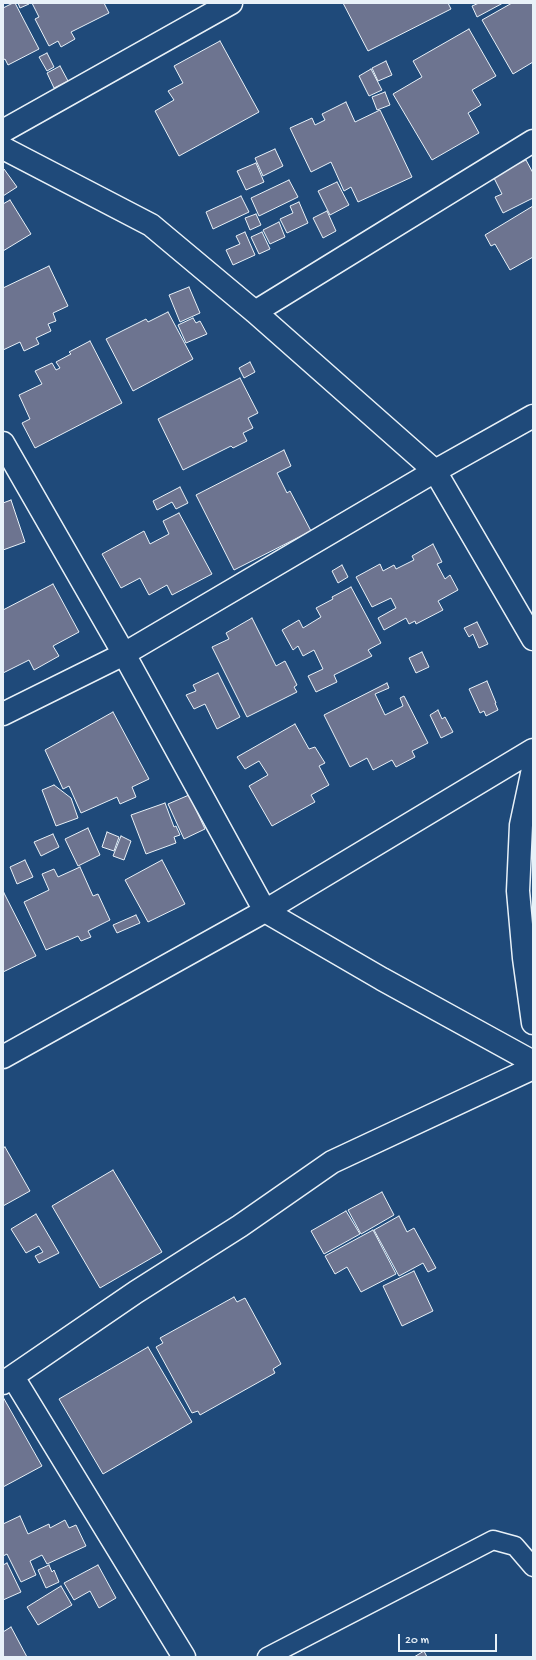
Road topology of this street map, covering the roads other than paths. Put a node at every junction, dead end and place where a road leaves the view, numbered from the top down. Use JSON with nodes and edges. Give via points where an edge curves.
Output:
{"nodes":[{"id":1,"x":231,"y":3,"type":"edge"},
{"id":2,"x":3,"y":131,"type":"edge"},
{"id":3,"x":533,"y":141,"type":"edge"},
{"id":4,"x":3,"y":148,"type":"edge"},
{"id":5,"x":255,"y":312,"type":"junction"},
{"id":6,"x":533,"y":416,"type":"edge"},
{"id":7,"x":3,"y":443,"type":"edge"},
{"id":8,"x":435,"y":471,"type":"junction"},
{"id":9,"x":533,"y":639,"type":"edge"},
{"id":10,"x":124,"y":654,"type":"junction"},
{"id":11,"x":3,"y":714,"type":"edge"},
{"id":12,"x":533,"y":750,"type":"edge"},
{"id":13,"x":533,"y":768,"type":"edge"},
{"id":14,"x":265,"y":911,"type":"junction"},
{"id":15,"x":533,"y":1023,"type":"edge"},
{"id":16,"x":3,"y":1057,"type":"edge"},
{"id":17,"x":533,"y":1062,"type":"edge"},
{"id":18,"x":533,"y":1068,"type":"edge"},
{"id":19,"x":8,"y":1380,"type":"edge"},
{"id":20,"x":533,"y":1566,"type":"edge"},
{"id":21,"x":184,"y":1657,"type":"edge"},
{"id":22,"x":267,"y":1657,"type":"edge"}],
"edges":[{"from":1,"to":2,"type":"street"},
{"from":3,"to":5,"type":"street"},
{"from":4,"to":5,"type":"street","via":[[151,225]]},
{"from":5,"to":8,"type":"street"},
{"from":6,"to":8,"type":"street"},
{"from":7,"to":10,"type":"street"},
{"from":8,"to":9,"type":"street"},
{"from":8,"to":10,"type":"street"},
{"from":10,"to":11,"type":"street"},
{"from":10,"to":14,"type":"street"},
{"from":12,"to":14,"type":"street"},
{"from":13,"to":15,"type":"street","via":[[521,825],[518,891]]},
{"from":14,"to":16,"type":"street"},
{"from":14,"to":17,"type":"street"},
{"from":18,"to":19,"type":"street","via":[[332,1162]]},
{"from":19,"to":21,"type":"street"},
{"from":20,"to":22,"type":"lane","via":[[514,1546],[493,1540]]}]}
